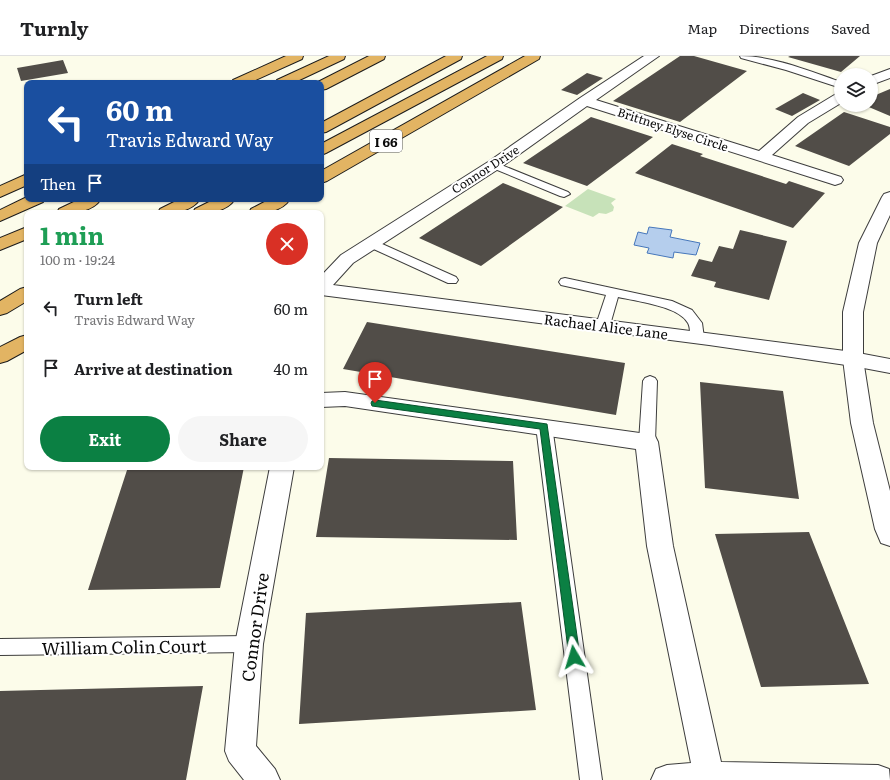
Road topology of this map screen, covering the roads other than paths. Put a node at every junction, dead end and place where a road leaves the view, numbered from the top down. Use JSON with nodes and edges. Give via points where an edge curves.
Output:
{"nodes":[{"id":1,"x":297,"y":56,"type":"edge"},
{"id":2,"x":339,"y":56,"type":"edge"},
{"id":3,"x":379,"y":56,"type":"edge"},
{"id":4,"x":456,"y":56,"type":"edge"},
{"id":5,"x":497,"y":56,"type":"edge"},
{"id":6,"x":534,"y":56,"type":"edge"},
{"id":7,"x":547,"y":56,"type":"edge"},
{"id":8,"x":653,"y":56,"type":"edge"},
{"id":9,"x":744,"y":56,"type":"edge"},
{"id":10,"x":890,"y":73,"type":"edge"},
{"id":11,"x":878,"y":78,"type":"edge"},
{"id":12,"x":245,"y":80,"type":"edge"},
{"id":13,"x":288,"y":80,"type":"edge"},
{"id":14,"x":834,"y":83,"type":"edge"},
{"id":15,"x":324,"y":84,"type":"edge"},
{"id":16,"x":585,"y":101,"type":"junction"},
{"id":17,"x":834,"y":101,"type":"edge"},
{"id":18,"x":450,"y":105,"type":"junction"},
{"id":19,"x":324,"y":127,"type":"edge"},
{"id":20,"x":324,"y":148,"type":"edge"},
{"id":21,"x":762,"y":156,"type":"junction"},
{"id":22,"x":494,"y":165,"type":"junction"},
{"id":23,"x":324,"y":176,"type":"edge"},
{"id":24,"x":24,"y":179,"type":"edge"},
{"id":25,"x":24,"y":180,"type":"edge"},
{"id":26,"x":834,"y":180,"type":"dead end"},
{"id":27,"x":0,"y":188,"type":"edge"},
{"id":28,"x":0,"y":192,"type":"edge"},
{"id":29,"x":564,"y":194,"type":"dead end"},
{"id":30,"x":890,"y":197,"type":"edge"},
{"id":31,"x":30,"y":202,"type":"edge"},
{"id":32,"x":87,"y":202,"type":"edge"},
{"id":33,"x":186,"y":202,"type":"edge"},
{"id":34,"x":222,"y":202,"type":"edge"},
{"id":35,"x":277,"y":202,"type":"edge"},
{"id":36,"x":71,"y":210,"type":"edge"},
{"id":37,"x":172,"y":210,"type":"edge"},
{"id":38,"x":207,"y":210,"type":"edge"},
{"id":39,"x":262,"y":210,"type":"edge"},
{"id":40,"x":0,"y":216,"type":"edge"},
{"id":41,"x":24,"y":233,"type":"edge"},
{"id":42,"x":371,"y":243,"type":"junction"},
{"id":43,"x":0,"y":245,"type":"edge"},
{"id":44,"x":452,"y":280,"type":"dead end"},
{"id":45,"x":565,"y":282,"type":"dead end"},
{"id":46,"x":324,"y":285,"type":"edge"},
{"id":47,"x":324,"y":288,"type":"edge"},
{"id":48,"x":613,"y":292,"type":"junction"},
{"id":49,"x":24,"y":295,"type":"edge"},
{"id":50,"x":24,"y":306,"type":"edge"},
{"id":51,"x":0,"y":309,"type":"edge"},
{"id":52,"x":0,"y":319,"type":"edge"},
{"id":53,"x":603,"y":325,"type":"junction"},
{"id":54,"x":697,"y":338,"type":"junction"},
{"id":55,"x":24,"y":343,"type":"edge"},
{"id":56,"x":0,"y":356,"type":"edge"},
{"id":57,"x":853,"y":359,"type":"junction"},
{"id":58,"x":890,"y":366,"type":"edge"},
{"id":59,"x":650,"y":381,"type":"dead end"},
{"id":60,"x":324,"y":400,"type":"edge"},
{"id":61,"x":544,"y":426,"type":"junction"},
{"id":62,"x":647,"y":442,"type":"junction"},
{"id":63,"x":281,"y":470,"type":"edge"},
{"id":64,"x":890,"y":536,"type":"edge"},
{"id":65,"x":249,"y":644,"type":"junction"},
{"id":66,"x":0,"y":647,"type":"edge"},
{"id":67,"x":709,"y":777,"type":"junction"},
{"id":68,"x":264,"y":780,"type":"edge"},
{"id":69,"x":591,"y":780,"type":"edge"},
{"id":70,"x":667,"y":780,"type":"edge"},
{"id":71,"x":878,"y":780,"type":"edge"}],
"edges":[{"from":1,"to":12,"type":"highway"},
{"from":2,"to":13,"type":"highway"},
{"from":3,"to":15,"type":"highway"},
{"from":4,"to":19,"type":"highway"},
{"from":5,"to":20,"type":"highway"},
{"from":6,"to":18,"type":"highway","number":"I 66"},
{"from":7,"to":18,"type":"highway"},
{"from":8,"to":16,"type":"street","name":"Connor Drive"},
{"from":9,"to":14,"type":"lane"},
{"from":10,"to":11,"type":"street"},
{"from":16,"to":21,"type":"street","name":"Brittney Elyse Circle"},
{"from":16,"to":22,"type":"street","name":"Connor Drive"},
{"from":17,"to":21,"type":"street","via":[[803,120]]},
{"from":18,"to":23,"type":"highway","number":"I 66"},
{"from":21,"to":26,"type":"street","name":"Brittney Elyse Circle"},
{"from":22,"to":29,"type":"lane"},
{"from":22,"to":42,"type":"street","name":"Connor Drive"},
{"from":24,"to":27,"type":"highway"},
{"from":25,"to":28,"type":"highway"},
{"from":30,"to":57,"type":"street","via":[[868,243],[853,312]]},
{"from":31,"to":40,"type":"highway"},
{"from":32,"to":36,"type":"highway"},
{"from":33,"to":37,"type":"highway"},
{"from":34,"to":38,"type":"highway"},
{"from":35,"to":39,"type":"highway"},
{"from":41,"to":43,"type":"highway"},
{"from":42,"to":44,"type":"lane"},
{"from":42,"to":46,"type":"street","name":"Connor Drive","via":[[347,259]]},
{"from":45,"to":48,"type":"lane"},
{"from":47,"to":53,"type":"street","name":"Rachael Alice Lane"},
{"from":48,"to":53,"type":"lane"},
{"from":48,"to":54,"type":"lane","via":[[667,304],[687,313],[695,323]]},
{"from":49,"to":51,"type":"highway"},
{"from":50,"to":52,"type":"highway"},
{"from":53,"to":54,"type":"street","name":"Rachael Alice Lane"},
{"from":54,"to":57,"type":"street","name":"Rachael Alice Lane"},
{"from":55,"to":56,"type":"highway"},
{"from":57,"to":58,"type":"street","name":"Rachael Alice Lane"},
{"from":57,"to":64,"type":"street","via":[[862,422]]},
{"from":59,"to":62,"type":"lane"},
{"from":60,"to":61,"type":"street","via":[[345,399]]},
{"from":61,"to":62,"type":"street"},
{"from":61,"to":69,"type":"lane"},
{"from":62,"to":67,"type":"street","via":[[660,546]]},
{"from":63,"to":65,"type":"street","name":"Connor Drive"},
{"from":65,"to":66,"type":"lane","name":"William Colin Court"},
{"from":65,"to":68,"type":"street","name":"Connor Drive","via":[[240,751]]},
{"from":67,"to":70,"type":"street"},
{"from":67,"to":71,"type":"street"}]}
